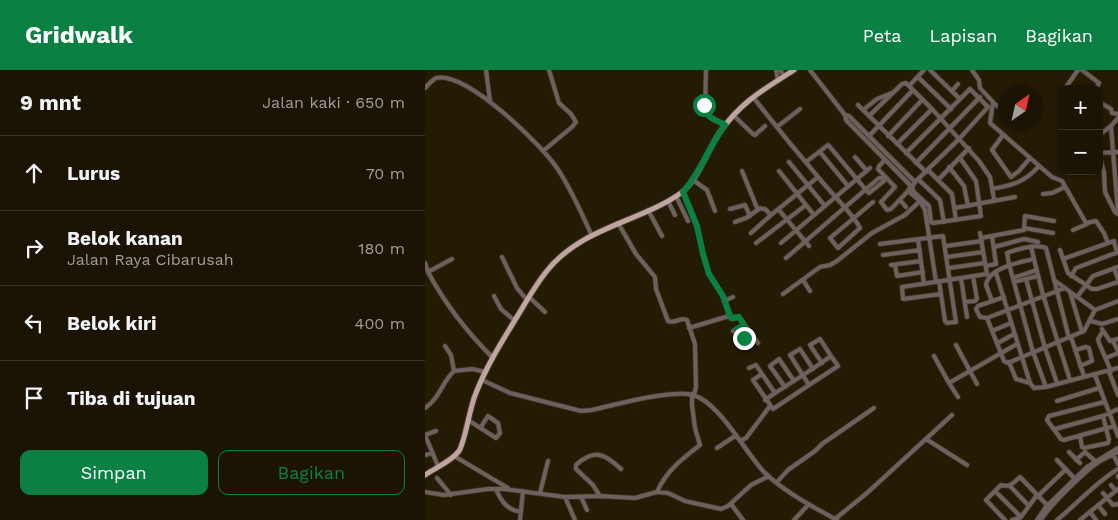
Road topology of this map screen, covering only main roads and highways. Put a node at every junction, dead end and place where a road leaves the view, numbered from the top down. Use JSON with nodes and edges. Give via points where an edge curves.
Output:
{"nodes":[{"id":1,"x":794,"y":70,"type":"edge"},
{"id":2,"x":425,"y":475,"type":"edge"}],
"edges":[{"from":1,"to":2,"type":"main road","via":[[753,97],[733,115],[683,192],[583,240],[563,253],[547,270],[484,376],[472,403],[461,447],[454,456]]}]}
